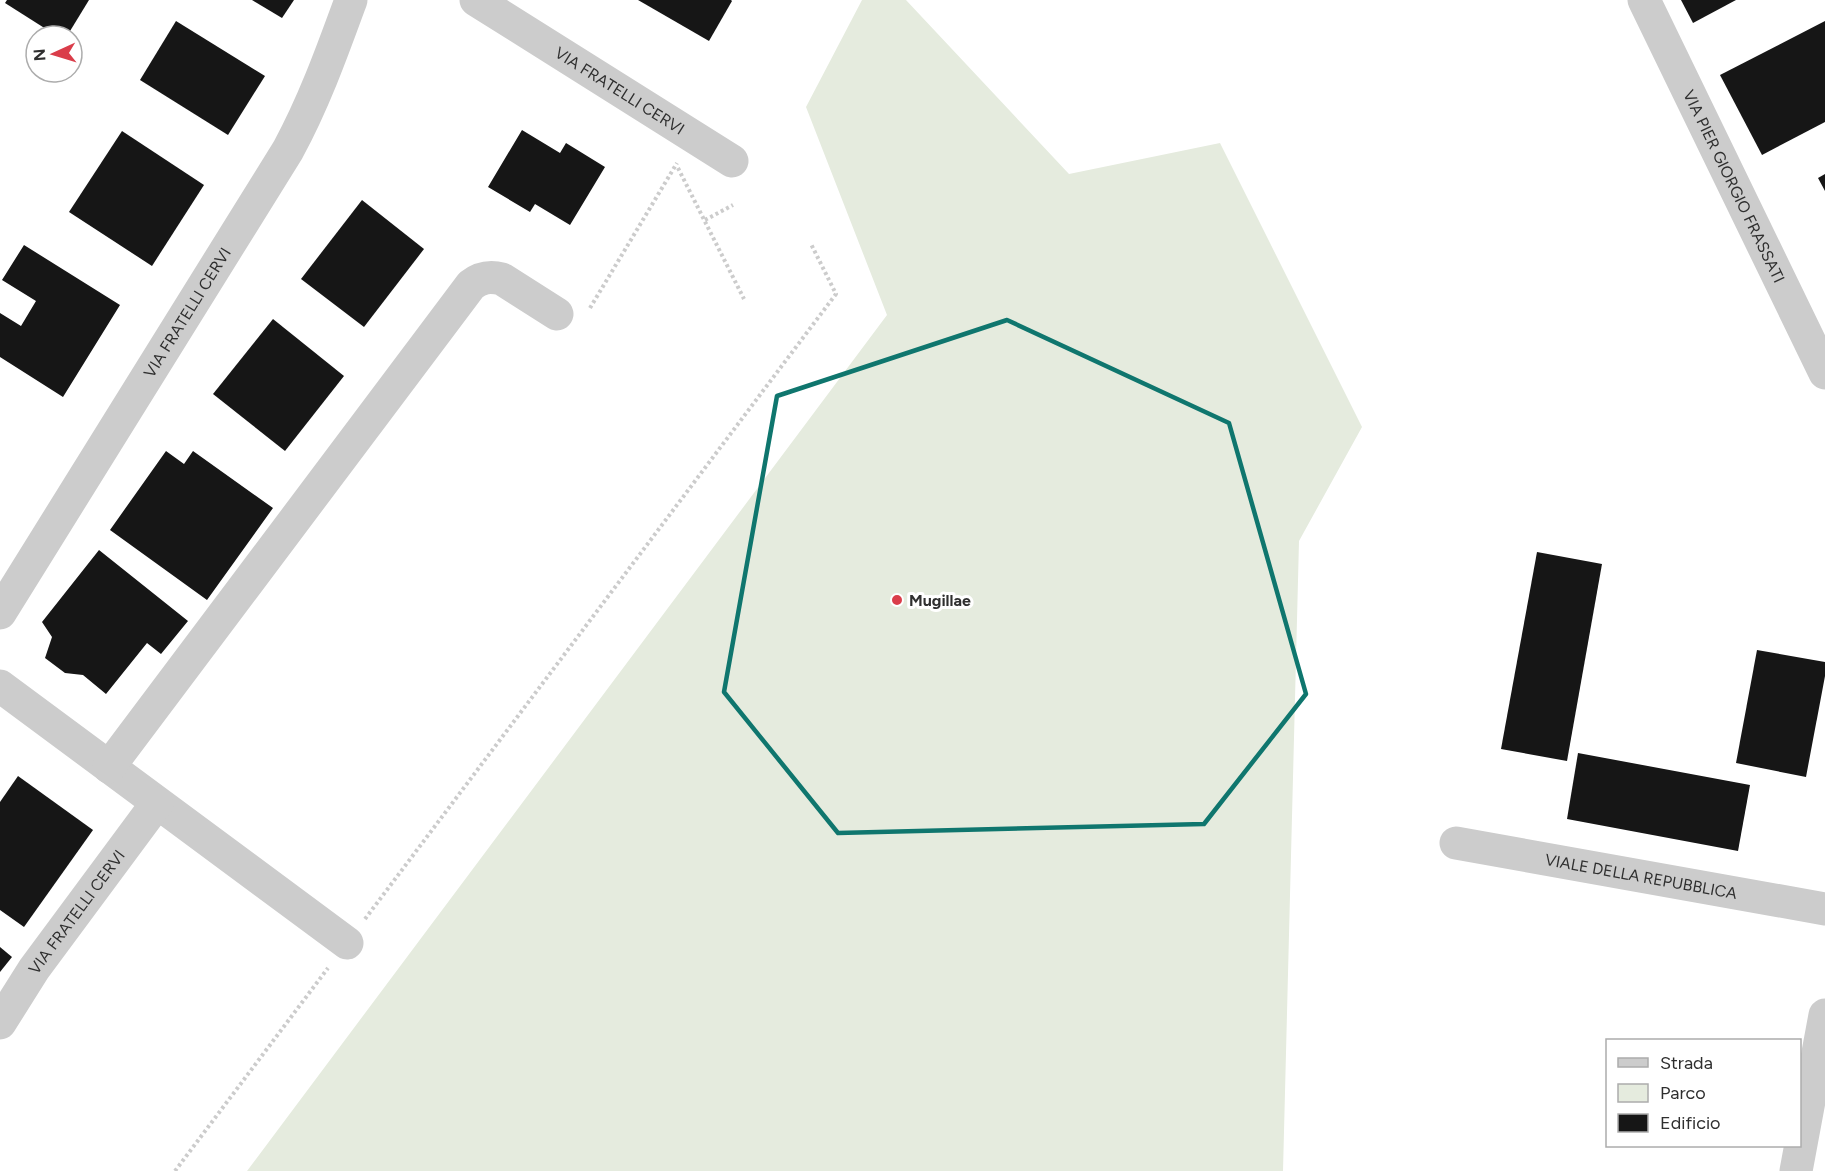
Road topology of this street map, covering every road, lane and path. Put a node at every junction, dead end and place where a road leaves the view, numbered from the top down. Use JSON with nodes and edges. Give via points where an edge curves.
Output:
{"nodes":[{"id":1,"x":351,"y":0,"type":"edge"},
{"id":2,"x":476,"y":0,"type":"edge"},
{"id":3,"x":1644,"y":0,"type":"edge"},
{"id":4,"x":693,"y":137,"type":"junction"},
{"id":5,"x":732,"y":161,"type":"dead end"},
{"id":6,"x":677,"y":164,"type":"junction"},
{"id":7,"x":733,"y":205,"type":"dead end"},
{"id":8,"x":705,"y":220,"type":"junction"},
{"id":9,"x":811,"y":244,"type":"dead end"},
{"id":10,"x":744,"y":299,"type":"dead end"},
{"id":11,"x":590,"y":309,"type":"dead end"},
{"id":12,"x":557,"y":314,"type":"dead end"},
{"id":13,"x":1825,"y":373,"type":"edge"},
{"id":14,"x":0,"y":614,"type":"edge"},
{"id":15,"x":0,"y":686,"type":"edge"},
{"id":16,"x":109,"y":767,"type":"junction"},
{"id":17,"x":156,"y":803,"type":"junction"},
{"id":18,"x":1456,"y":843,"type":"dead end"},
{"id":19,"x":1825,"y":909,"type":"edge"},
{"id":20,"x":347,"y":943,"type":"junction"},
{"id":21,"x":1825,"y":1015,"type":"edge"},
{"id":22,"x":0,"y":1023,"type":"edge"},
{"id":23,"x":1801,"y":1144,"type":"edge"},
{"id":24,"x":1800,"y":1147,"type":"edge"},
{"id":25,"x":175,"y":1171,"type":"edge"},
{"id":26,"x":1796,"y":1171,"type":"edge"}],
"edges":[{"from":1,"to":14,"type":"street","name":"VIA FRATELLI CERVI","via":[[306,118],[288,150]]},
{"from":2,"to":4,"type":"street","name":"VIA FRATELLI CERVI"},
{"from":3,"to":13,"type":"street","name":"VIA PIER GIORGIO FRASSATI"},
{"from":4,"to":5,"type":"street","name":"VIA FRATELLI CERVI"},
{"from":4,"to":6,"type":"path"},
{"from":6,"to":8,"type":"path"},
{"from":6,"to":11,"type":"path"},
{"from":7,"to":8,"type":"path"},
{"from":8,"to":10,"type":"path"},
{"from":9,"to":20,"type":"path","via":[[836,294]]},
{"from":12,"to":16,"type":"street","via":[[502,279],[482,278],[471,285]]},
{"from":15,"to":16,"type":"street"},
{"from":16,"to":17,"type":"street"},
{"from":17,"to":20,"type":"street"},
{"from":17,"to":22,"type":"street","name":"VIA FRATELLI CERVI","via":[[34,969]]},
{"from":18,"to":19,"type":"street","name":"VIALE DELLA REPUBBLICA"},
{"from":20,"to":25,"type":"path"},
{"from":21,"to":23,"type":"street"},
{"from":24,"to":26,"type":"street"}]}
